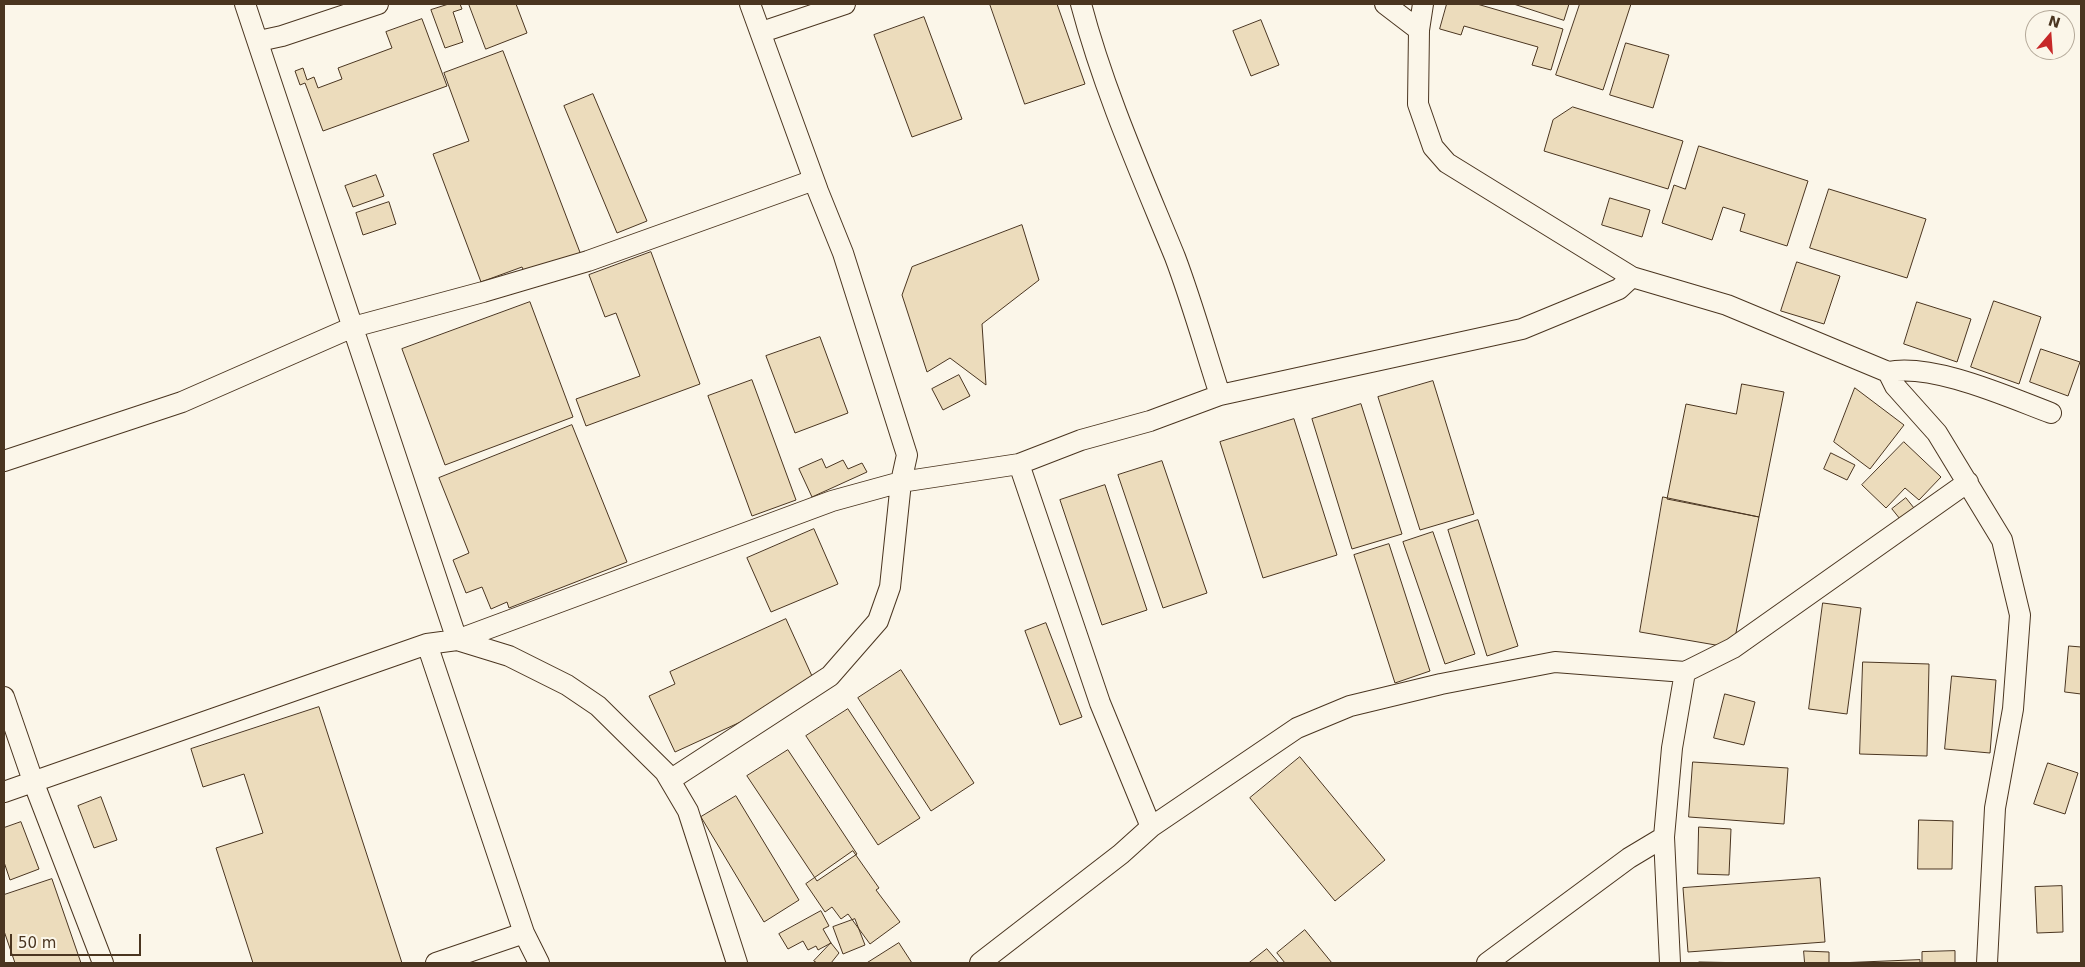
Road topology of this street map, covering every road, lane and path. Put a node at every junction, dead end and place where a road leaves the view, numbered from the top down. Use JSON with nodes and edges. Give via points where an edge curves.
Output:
{"nodes":[{"id":1,"x":245,"y":4,"type":"edge"},
{"id":2,"x":378,"y":4,"type":"edge"},
{"id":3,"x":750,"y":4,"type":"edge"},
{"id":4,"x":844,"y":4,"type":"edge"},
{"id":5,"x":1081,"y":4,"type":"edge"},
{"id":6,"x":1384,"y":4,"type":"edge"},
{"id":7,"x":1423,"y":4,"type":"edge"},
{"id":8,"x":1419,"y":30,"type":"junction"},
{"id":9,"x":762,"y":32,"type":"junction"},
{"id":10,"x":259,"y":41,"type":"junction"},
{"id":11,"x":814,"y":180,"type":"junction"},
{"id":12,"x":1632,"y":277,"type":"junction"},
{"id":13,"x":353,"y":327,"type":"junction"},
{"id":14,"x":1888,"y":372,"type":"junction"},
{"id":15,"x":1220,"y":395,"type":"junction"},
{"id":16,"x":2052,"y":413,"type":"dead end"},
{"id":17,"x":4,"y":461,"type":"edge"},
{"id":18,"x":1019,"y":464,"type":"junction"},
{"id":19,"x":901,"y":482,"type":"junction"},
{"id":20,"x":1968,"y":482,"type":"junction"},
{"id":21,"x":457,"y":640,"type":"junction"},
{"id":22,"x":426,"y":644,"type":"junction"},
{"id":23,"x":1685,"y":672,"type":"junction"},
{"id":24,"x":4,"y":697,"type":"edge"},
{"id":25,"x":670,"y":780,"type":"junction"},
{"id":26,"x":33,"y":781,"type":"junction"},
{"id":27,"x":4,"y":792,"type":"edge"},
{"id":28,"x":1151,"y":827,"type":"junction"},
{"id":29,"x":1664,"y":837,"type":"junction"},
{"id":30,"x":524,"y":933,"type":"junction"},
{"id":31,"x":103,"y":963,"type":"edge"},
{"id":32,"x":436,"y":963,"type":"edge"},
{"id":33,"x":539,"y":963,"type":"edge"},
{"id":34,"x":736,"y":963,"type":"edge"},
{"id":35,"x":980,"y":963,"type":"edge"},
{"id":36,"x":1487,"y":963,"type":"edge"},
{"id":37,"x":1670,"y":963,"type":"edge"},
{"id":38,"x":1987,"y":963,"type":"edge"}],
"edges":[{"from":1,"to":10,"type":"street"},
{"from":2,"to":10,"type":"street"},
{"from":3,"to":9,"type":"street"},
{"from":4,"to":9,"type":"street"},
{"from":5,"to":15,"type":"street","via":[[1113,103],[1175,259]]},
{"from":6,"to":8,"type":"street"},
{"from":7,"to":8,"type":"street"},
{"from":8,"to":12,"type":"street","via":[[1418,104],[1433,147],[1446,163]]},
{"from":9,"to":11,"type":"street"},
{"from":10,"to":13,"type":"street"},
{"from":11,"to":13,"type":"street","via":[[588,261]]},
{"from":11,"to":19,"type":"street","via":[[844,253],[907,455]]},
{"from":12,"to":14,"type":"street","via":[[1727,305]]},
{"from":12,"to":15,"type":"street","via":[[1619,289],[1522,329]]},
{"from":13,"to":17,"type":"street","via":[[182,402]]},
{"from":13,"to":21,"type":"street"},
{"from":14,"to":16,"type":"street","via":[[1902,369],[1952,378]]},
{"from":14,"to":20,"type":"street","via":[[1895,386],[1937,433]]},
{"from":15,"to":18,"type":"street","via":[[1150,421],[1081,440]]},
{"from":18,"to":19,"type":"street"},
{"from":18,"to":28,"type":"street","via":[[1100,703]]},
{"from":19,"to":21,"type":"street","via":[[832,501]]},
{"from":19,"to":25,"type":"street","via":[[890,587],[878,621],[830,676]]},
{"from":20,"to":23,"type":"street","via":[[1734,648]]},
{"from":20,"to":38,"type":"street","via":[[2002,540],[2020,615],[2013,709],[1995,808]]},
{"from":21,"to":22,"type":"street"},
{"from":21,"to":25,"type":"street","via":[[509,656],[567,685],[598,706],[666,772]]},
{"from":22,"to":26,"type":"street"},
{"from":22,"to":30,"type":"street"},
{"from":23,"to":28,"type":"street","via":[[1555,662],[1350,706],[1297,728]]},
{"from":23,"to":29,"type":"street","via":[[1672,748]]},
{"from":24,"to":26,"type":"street"},
{"from":25,"to":34,"type":"street","via":[[688,811]]},
{"from":26,"to":27,"type":"street"},
{"from":26,"to":31,"type":"street"},
{"from":28,"to":35,"type":"street"},
{"from":29,"to":36,"type":"street","via":[[1629,858]]},
{"from":29,"to":37,"type":"street"},
{"from":30,"to":32,"type":"street"},
{"from":30,"to":33,"type":"street"}]}
